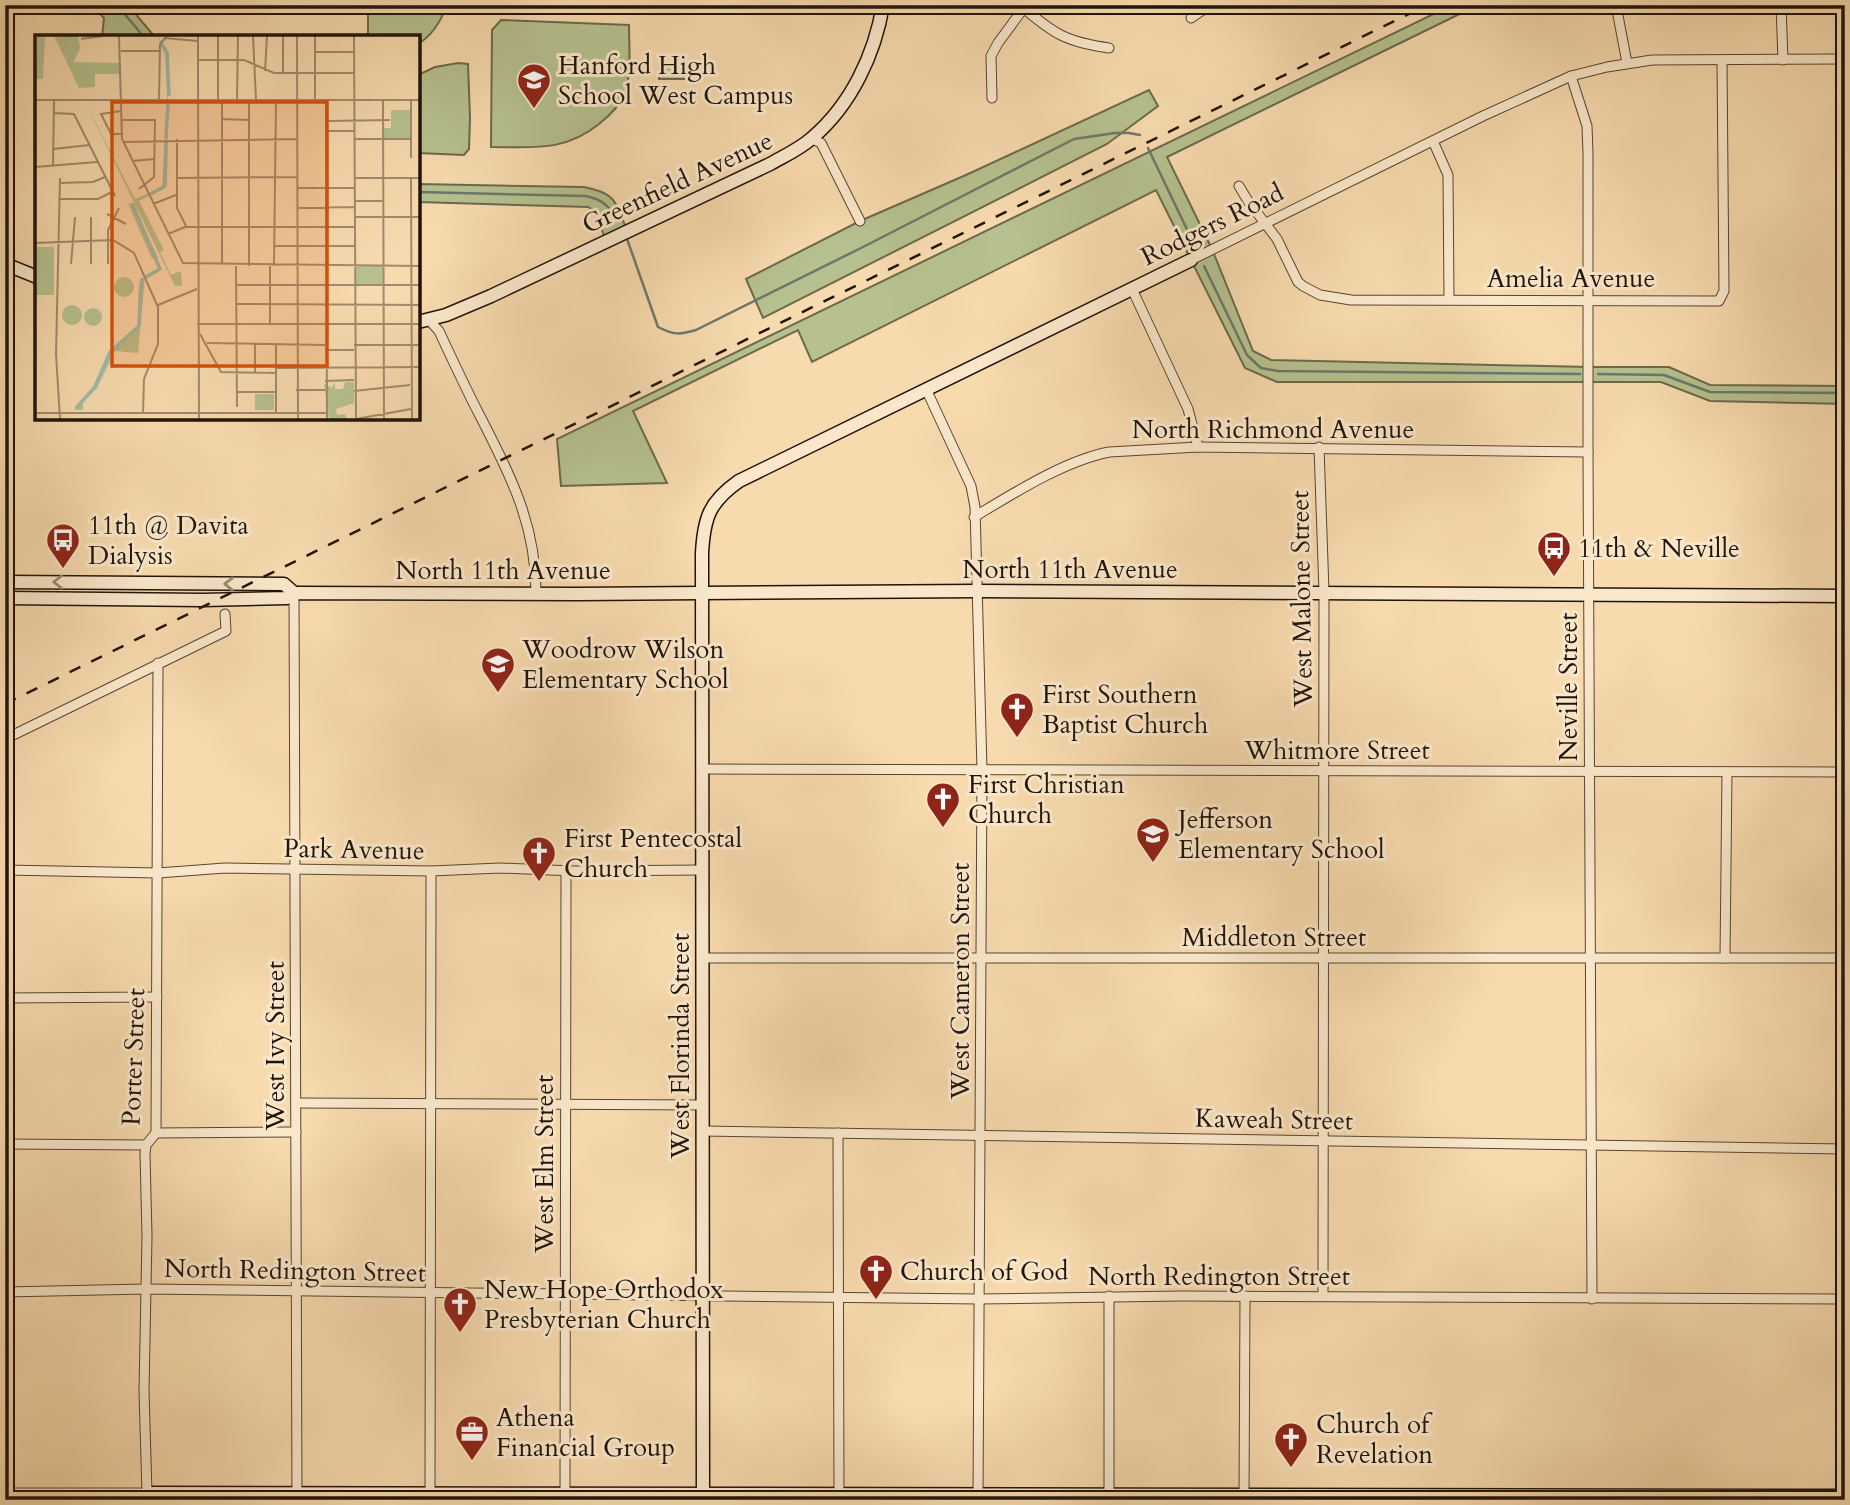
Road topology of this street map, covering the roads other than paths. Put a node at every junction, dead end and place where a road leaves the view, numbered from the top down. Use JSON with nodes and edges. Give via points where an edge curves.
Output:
{"nodes":[{"id":1,"x":883,"y":5,"type":"edge"},
{"id":2,"x":1210,"y":5,"type":"edge"},
{"id":3,"x":1616,"y":5,"type":"edge"},
{"id":4,"x":1781,"y":5,"type":"edge"},
{"id":5,"x":1023,"y":6,"type":"edge"},
{"id":6,"x":1191,"y":18,"type":"dead end"},
{"id":7,"x":1109,"y":48,"type":"dead end"},
{"id":8,"x":1845,"y":59,"type":"edge"},
{"id":9,"x":1722,"y":60,"type":"junction"},
{"id":10,"x":1783,"y":60,"type":"junction"},
{"id":11,"x":1628,"y":63,"type":"junction"},
{"id":12,"x":1571,"y":76,"type":"junction"},
{"id":13,"x":992,"y":98,"type":"dead end"},
{"id":14,"x":812,"y":139,"type":"junction"},
{"id":15,"x":1433,"y":141,"type":"junction"},
{"id":16,"x":1239,"y":186,"type":"dead end"},
{"id":17,"x":860,"y":221,"type":"dead end"},
{"id":18,"x":1265,"y":223,"type":"junction"},
{"id":19,"x":1191,"y":260,"type":"joint"},
{"id":20,"x":5,"y":264,"type":"edge"},
{"id":21,"x":35,"y":276,"type":"edge"},
{"id":22,"x":1132,"y":289,"type":"junction"},
{"id":23,"x":1449,"y":299,"type":"junction"},
{"id":24,"x":1588,"y":300,"type":"junction"},
{"id":25,"x":424,"y":321,"type":"edge"},
{"id":26,"x":926,"y":388,"type":"junction"},
{"id":27,"x":1198,"y":447,"type":"junction"},
{"id":28,"x":1319,"y":447,"type":"junction"},
{"id":29,"x":1588,"y":452,"type":"junction"},
{"id":30,"x":975,"y":517,"type":"junction"},
{"id":31,"x":5,"y":582,"type":"edge"},
{"id":32,"x":977,"y":591,"type":"junction"},
{"id":33,"x":1324,"y":592,"type":"junction"},
{"id":34,"x":294,"y":593,"type":"junction"},
{"id":35,"x":536,"y":593,"type":"junction"},
{"id":36,"x":703,"y":593,"type":"junction"},
{"id":37,"x":1589,"y":595,"type":"junction"},
{"id":38,"x":1845,"y":596,"type":"edge"},
{"id":39,"x":5,"y":598,"type":"edge"},
{"id":40,"x":225,"y":614,"type":"dead end"},
{"id":41,"x":158,"y":663,"type":"junction"},
{"id":42,"x":5,"y":739,"type":"edge"},
{"id":43,"x":703,"y":769,"type":"junction"},
{"id":44,"x":982,"y":769,"type":"junction"},
{"id":45,"x":1324,"y":771,"type":"junction"},
{"id":46,"x":1590,"y":771,"type":"junction"},
{"id":47,"x":1727,"y":772,"type":"junction"},
{"id":48,"x":1845,"y":772,"type":"edge"},
{"id":49,"x":5,"y":870,"type":"edge"},
{"id":50,"x":295,"y":870,"type":"junction"},
{"id":51,"x":566,"y":870,"type":"junction"},
{"id":52,"x":703,"y":870,"type":"junction"},
{"id":53,"x":431,"y":871,"type":"junction"},
{"id":54,"x":158,"y":873,"type":"junction"},
{"id":55,"x":703,"y":958,"type":"junction"},
{"id":56,"x":981,"y":958,"type":"junction"},
{"id":57,"x":1324,"y":958,"type":"junction"},
{"id":58,"x":1591,"y":958,"type":"junction"},
{"id":59,"x":1725,"y":958,"type":"junction"},
{"id":60,"x":1845,"y":958,"type":"edge"},
{"id":61,"x":157,"y":997,"type":"junction"},
{"id":62,"x":5,"y":998,"type":"edge"},
{"id":63,"x":296,"y":1103,"type":"junction"},
{"id":64,"x":430,"y":1103,"type":"junction"},
{"id":65,"x":566,"y":1104,"type":"junction"},
{"id":66,"x":703,"y":1105,"type":"junction"},
{"id":67,"x":703,"y":1130,"type":"junction"},
{"id":68,"x":296,"y":1132,"type":"junction"},
{"id":69,"x":156,"y":1133,"type":"junction"},
{"id":70,"x":838,"y":1133,"type":"junction"},
{"id":71,"x":980,"y":1135,"type":"junction"},
{"id":72,"x":1324,"y":1140,"type":"junction"},
{"id":73,"x":5,"y":1144,"type":"edge"},
{"id":74,"x":146,"y":1145,"type":"junction"},
{"id":75,"x":1592,"y":1145,"type":"junction"},
{"id":76,"x":1845,"y":1149,"type":"edge"},
{"id":77,"x":145,"y":1289,"type":"junction"},
{"id":78,"x":296,"y":1290,"type":"junction"},
{"id":79,"x":5,"y":1292,"type":"edge"},
{"id":80,"x":430,"y":1293,"type":"junction"},
{"id":81,"x":565,"y":1294,"type":"junction"},
{"id":82,"x":703,"y":1296,"type":"junction"},
{"id":83,"x":1109,"y":1296,"type":"junction"},
{"id":84,"x":1245,"y":1296,"type":"junction"},
{"id":85,"x":1323,"y":1296,"type":"junction"},
{"id":86,"x":839,"y":1298,"type":"junction"},
{"id":87,"x":979,"y":1299,"type":"junction"},
{"id":88,"x":1592,"y":1299,"type":"junction"},
{"id":89,"x":1845,"y":1299,"type":"edge"},
{"id":90,"x":5,"y":1493,"type":"edge"},
{"id":91,"x":147,"y":1493,"type":"junction"},
{"id":92,"x":1845,"y":1496,"type":"edge"},
{"id":93,"x":114,"y":1497,"type":"edge"},
{"id":94,"x":297,"y":1497,"type":"edge"},
{"id":95,"x":430,"y":1497,"type":"edge"},
{"id":96,"x":565,"y":1497,"type":"edge"},
{"id":97,"x":703,"y":1497,"type":"edge"},
{"id":98,"x":839,"y":1497,"type":"edge"},
{"id":99,"x":978,"y":1497,"type":"edge"},
{"id":100,"x":1109,"y":1497,"type":"edge"},
{"id":101,"x":1244,"y":1497,"type":"edge"},
{"id":102,"x":1648,"y":1498,"type":"edge"},
{"id":103,"x":1719,"y":1498,"type":"edge"}],
"edges":[{"from":1,"to":14,"type":"street","name":"Greenfield Avenue","via":[[862,72]]},
{"from":2,"to":6,"type":"street"},
{"from":3,"to":11,"type":"street"},
{"from":4,"to":10,"type":"street"},
{"from":5,"to":7,"type":"street","via":[[1064,38]]},
{"from":5,"to":13,"type":"street","via":[[991,55]]},
{"from":8,"to":10,"type":"street","name":"Rodgers Road"},
{"from":9,"to":10,"type":"street","name":"Rodgers Road"},
{"from":9,"to":11,"type":"street","name":"Rodgers Road"},
{"from":9,"to":24,"type":"street","name":"Amelia Avenue","via":[[1722,298],[1714,302]]},
{"from":11,"to":12,"type":"street","name":"Rodgers Road"},
{"from":12,"to":15,"type":"street","name":"Rodgers Road"},
{"from":12,"to":24,"type":"street","name":"Neville Street","via":[[1587,126]]},
{"from":14,"to":17,"type":"street","via":[[821,143]]},
{"from":14,"to":25,"type":"street","name":"Greenfield Avenue","via":[[465,308]]},
{"from":15,"to":18,"type":"street","name":"Rodgers Road"},
{"from":15,"to":23,"type":"street","via":[[1448,175]]},
{"from":16,"to":18,"type":"street","name":"Amelia Avenue"},
{"from":18,"to":19,"type":"street","name":"Rodgers Road"},
{"from":18,"to":23,"type":"street","name":"Amelia Avenue","via":[[1298,282],[1310,292],[1351,300]]},
{"from":19,"to":22,"type":"street","name":"Rodgers Road"},
{"from":20,"to":21,"type":"street"},
{"from":22,"to":26,"type":"street","name":"Rodgers Road"},
{"from":22,"to":27,"type":"street","via":[[1188,409]]},
{"from":23,"to":24,"type":"street","name":"Amelia Avenue"},
{"from":24,"to":29,"type":"street","name":"Neville Street"},
{"from":25,"to":35,"type":"street","via":[[439,331],[518,495],[535,559]]},
{"from":26,"to":30,"type":"street","name":"West Cameron Street","via":[[974,493]]},
{"from":26,"to":36,"type":"street","name":"Rodgers Road","via":[[730,487],[706,519]]},
{"from":27,"to":28,"type":"street","name":"North Richmond Avenue"},
{"from":27,"to":30,"type":"street","name":"North Richmond Avenue","via":[[1095,454]]},
{"from":28,"to":29,"type":"street","name":"North Richmond Avenue"},
{"from":28,"to":33,"type":"street","name":"West Malone Street"},
{"from":29,"to":37,"type":"street","name":"Neville Street"},
{"from":30,"to":32,"type":"street","name":"West Cameron Street"},
{"from":34,"to":31,"type":"street","name":"North 11th Avenue","one_way":true,"via":[[284,584]]},
{"from":32,"to":33,"type":"street","name":"North 11th Avenue"},
{"from":32,"to":36,"type":"street","name":"North 11th Avenue"},
{"from":32,"to":44,"type":"street","name":"West Cameron Street"},
{"from":33,"to":37,"type":"street","name":"North 11th Avenue"},
{"from":33,"to":45,"type":"street","name":"West Malone Street"},
{"from":34,"to":35,"type":"street","name":"North 11th Avenue"},
{"from":34,"to":39,"type":"street","name":"North 11th Avenue","via":[[287,598],[228,600]]},
{"from":34,"to":50,"type":"street","name":"West Ivy Street"},
{"from":35,"to":36,"type":"street","name":"North 11th Avenue"},
{"from":36,"to":43,"type":"street","name":"West Florinda Street"},
{"from":37,"to":38,"type":"street","name":"North 11th Avenue"},
{"from":37,"to":46,"type":"street","name":"Neville Street"},
{"from":40,"to":41,"type":"street","via":[[226,631]]},
{"from":41,"to":42,"type":"street"},
{"from":41,"to":54,"type":"street","name":"Porter Street"},
{"from":43,"to":44,"type":"street","name":"Whitmore Street"},
{"from":43,"to":52,"type":"street","name":"West Florinda Street"},
{"from":44,"to":45,"type":"street","name":"Whitmore Street"},
{"from":44,"to":56,"type":"street","name":"West Cameron Street"},
{"from":45,"to":46,"type":"street","name":"Whitmore Street"},
{"from":45,"to":57,"type":"street","name":"West Malone Street"},
{"from":46,"to":47,"type":"street","name":"Whitmore Street"},
{"from":46,"to":58,"type":"street","name":"Neville Street"},
{"from":47,"to":48,"type":"street","name":"Whitmore Street"},
{"from":47,"to":59,"type":"street"},
{"from":49,"to":54,"type":"street","name":"Park Avenue"},
{"from":50,"to":53,"type":"street","name":"Park Avenue"},
{"from":50,"to":54,"type":"street","name":"Park Avenue","via":[[225,868]]},
{"from":50,"to":63,"type":"street","name":"West Ivy Street"},
{"from":51,"to":52,"type":"street","name":"Park Avenue"},
{"from":51,"to":53,"type":"street","name":"Park Avenue"},
{"from":51,"to":65,"type":"street","name":"West Elm Street"},
{"from":52,"to":55,"type":"street","name":"West Florinda Street"},
{"from":53,"to":64,"type":"street"},
{"from":54,"to":61,"type":"street","name":"Porter Street"},
{"from":55,"to":56,"type":"street","name":"Middleton Street"},
{"from":55,"to":66,"type":"street","name":"West Florinda Street"},
{"from":56,"to":57,"type":"street","name":"Middleton Street"},
{"from":56,"to":71,"type":"street","name":"West Cameron Street"},
{"from":57,"to":58,"type":"street","name":"Middleton Street"},
{"from":57,"to":72,"type":"street","name":"West Malone Street"},
{"from":58,"to":59,"type":"street","name":"Middleton Street"},
{"from":58,"to":75,"type":"street","name":"Neville Street"},
{"from":59,"to":60,"type":"street","name":"Middleton Street"},
{"from":61,"to":62,"type":"street"},
{"from":61,"to":69,"type":"street","name":"Porter Street"},
{"from":63,"to":64,"type":"street"},
{"from":63,"to":68,"type":"street","name":"West Ivy Street"},
{"from":64,"to":65,"type":"street"},
{"from":64,"to":80,"type":"street"},
{"from":65,"to":66,"type":"street"},
{"from":65,"to":81,"type":"street","name":"West Elm Street"},
{"from":66,"to":67,"type":"street","name":"West Florinda Street"},
{"from":67,"to":70,"type":"street","name":"Kaweah Street"},
{"from":67,"to":82,"type":"street","name":"West Florinda Street"},
{"from":68,"to":69,"type":"street"},
{"from":68,"to":78,"type":"street","name":"West Ivy Street"},
{"from":69,"to":74,"type":"street","name":"Porter Street"},
{"from":70,"to":71,"type":"street","name":"Kaweah Street"},
{"from":70,"to":86,"type":"street"},
{"from":71,"to":72,"type":"street","name":"Kaweah Street"},
{"from":71,"to":87,"type":"street","name":"West Cameron Street"},
{"from":72,"to":75,"type":"street","name":"Kaweah Street"},
{"from":72,"to":85,"type":"street","name":"West Malone Street"},
{"from":73,"to":74,"type":"street"},
{"from":74,"to":77,"type":"street","name":"Porter Street"},
{"from":75,"to":76,"type":"street","name":"Kaweah Street"},
{"from":75,"to":88,"type":"street","name":"Neville Street"},
{"from":77,"to":78,"type":"street","name":"North Redington Street"},
{"from":77,"to":79,"type":"street","name":"North Redington Street"},
{"from":77,"to":91,"type":"street","name":"Porter Street"},
{"from":78,"to":80,"type":"street","name":"North Redington Street"},
{"from":78,"to":94,"type":"street","name":"West Ivy Street"},
{"from":80,"to":81,"type":"street","name":"North Redington Street"},
{"from":80,"to":95,"type":"street"},
{"from":81,"to":82,"type":"street","name":"North Redington Street"},
{"from":81,"to":96,"type":"street","name":"West Elm Street"},
{"from":82,"to":86,"type":"street","name":"North Redington Street"},
{"from":82,"to":97,"type":"street","name":"West Florinda Street"},
{"from":83,"to":84,"type":"street","name":"North Redington Street"},
{"from":83,"to":87,"type":"street","name":"North Redington Street"},
{"from":83,"to":100,"type":"street"},
{"from":84,"to":85,"type":"street","name":"North Redington Street"},
{"from":84,"to":101,"type":"street"},
{"from":85,"to":88,"type":"street","name":"North Redington Street"},
{"from":86,"to":87,"type":"street","name":"North Redington Street"},
{"from":86,"to":98,"type":"street"},
{"from":87,"to":99,"type":"street","name":"West Cameron Street"},
{"from":88,"to":89,"type":"street","name":"North Redington Street"},
{"from":90,"to":93,"type":"street"},
{"from":91,"to":93,"type":"street"},
{"from":91,"to":94,"type":"street"},
{"from":92,"to":103,"type":"street"},
{"from":94,"to":95,"type":"street"},
{"from":95,"to":96,"type":"street"},
{"from":96,"to":97,"type":"street"},
{"from":97,"to":98,"type":"street"},
{"from":98,"to":99,"type":"street"},
{"from":99,"to":100,"type":"street"},
{"from":100,"to":101,"type":"street"},
{"from":101,"to":102,"type":"street"},
{"from":102,"to":103,"type":"street"}]}
